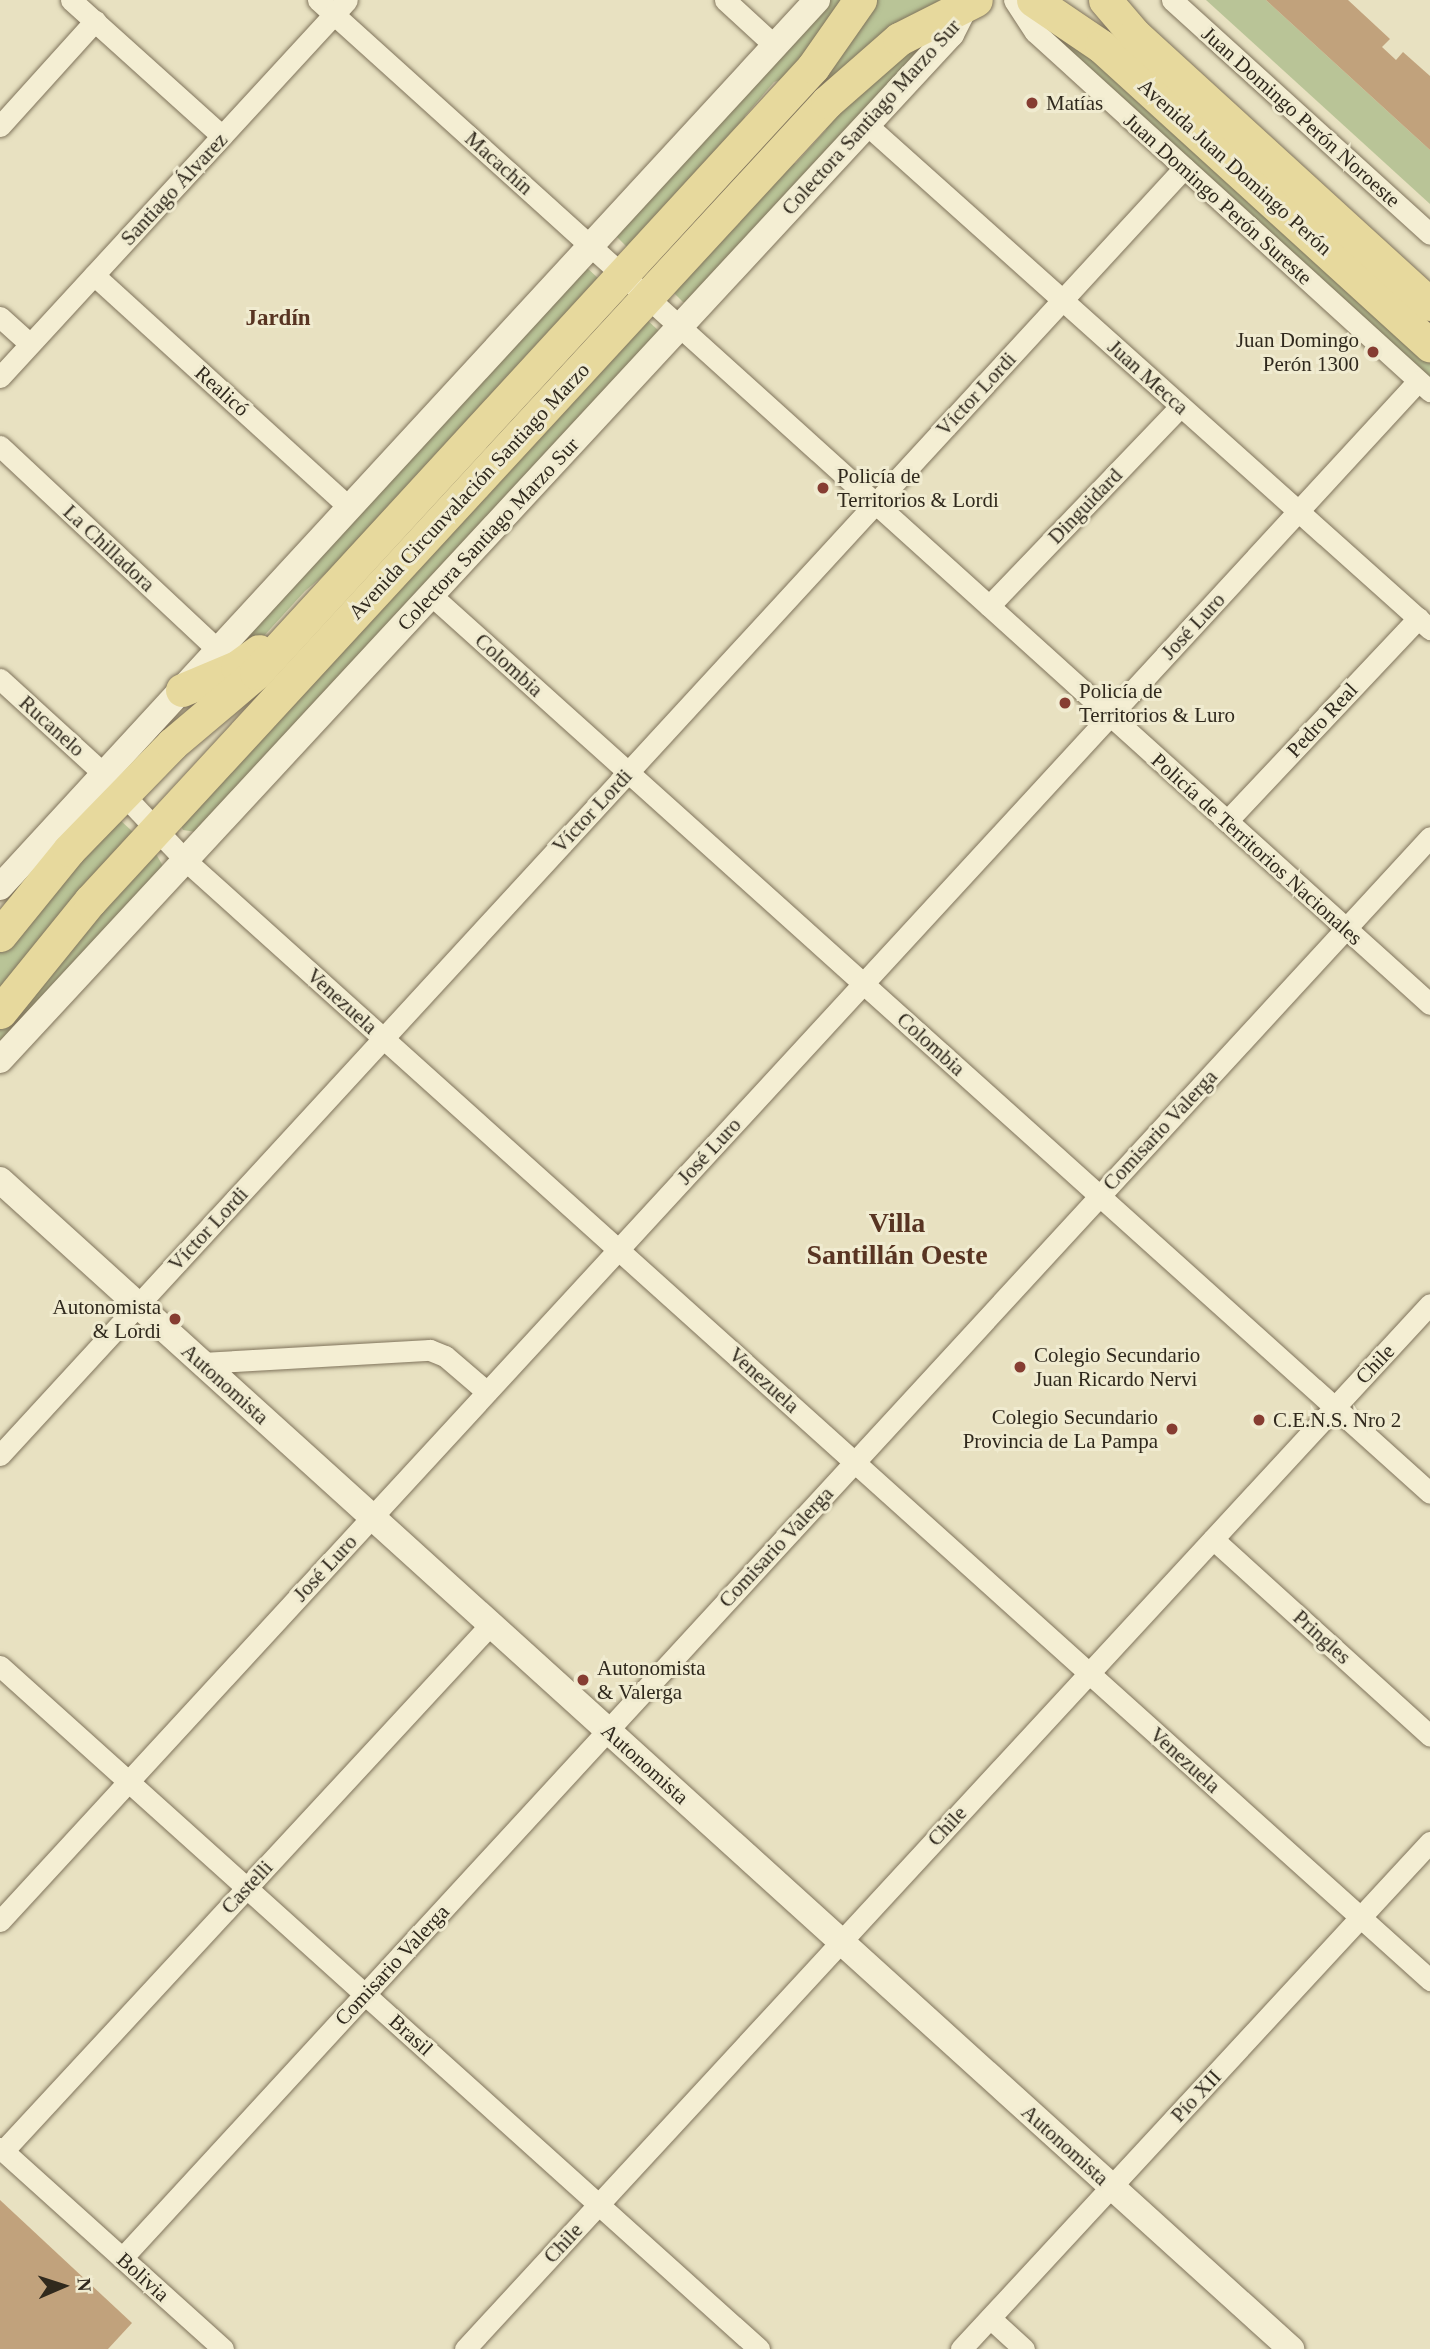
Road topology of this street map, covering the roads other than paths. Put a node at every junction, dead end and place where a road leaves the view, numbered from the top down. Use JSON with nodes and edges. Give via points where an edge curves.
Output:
{"nodes":[{"id":1,"x":71,"y":0,"type":"edge"},
{"id":2,"x":726,"y":0,"type":"edge"},
{"id":3,"x":817,"y":0,"type":"edge"},
{"id":4,"x":860,"y":0,"type":"edge"},
{"id":5,"x":1014,"y":0,"type":"edge"},
{"id":6,"x":1032,"y":0,"type":"edge"},
{"id":7,"x":1105,"y":0,"type":"edge"},
{"id":8,"x":1172,"y":0,"type":"edge"},
{"id":9,"x":971,"y":1,"type":"edge"},
{"id":10,"x":333,"y":5,"type":"edge"},
{"id":11,"x":95,"y":21,"type":"junction"},
{"id":12,"x":775,"y":46,"type":"junction"},
{"id":13,"x":867,"y":125,"type":"junction"},
{"id":14,"x":0,"y":126,"type":"edge"},
{"id":15,"x":222,"y":136,"type":"junction"},
{"id":16,"x":1184,"y":168,"type":"junction"},
{"id":17,"x":1430,"y":234,"type":"edge"},
{"id":18,"x":591,"y":246,"type":"junction"},
{"id":19,"x":622,"y":274,"type":"junction"},
{"id":20,"x":94,"y":275,"type":"junction"},
{"id":21,"x":647,"y":298,"type":"junction"},
{"id":22,"x":1062,"y":300,"type":"junction"},
{"id":23,"x":1430,"y":304,"type":"edge"},
{"id":24,"x":0,"y":317,"type":"edge"},
{"id":25,"x":679,"y":327,"type":"junction"},
{"id":26,"x":30,"y":344,"type":"junction"},
{"id":27,"x":1430,"y":345,"type":"edge"},
{"id":28,"x":0,"y":377,"type":"edge"},
{"id":29,"x":1424,"y":386,"type":"edge"},
{"id":30,"x":1181,"y":406,"type":"junction"},
{"id":31,"x":0,"y":446,"type":"edge"},
{"id":32,"x":875,"y":504,"type":"junction"},
{"id":33,"x":350,"y":508,"type":"junction"},
{"id":34,"x":1298,"y":511,"type":"junction"},
{"id":35,"x":352,"y":568,"type":"junction"},
{"id":36,"x":431,"y":595,"type":"junction"},
{"id":37,"x":989,"y":607,"type":"junction"},
{"id":38,"x":1424,"y":624,"type":"edge"},
{"id":39,"x":218,"y":650,"type":"junction"},
{"id":40,"x":0,"y":679,"type":"edge"},
{"id":41,"x":182,"y":690,"type":"junction"},
{"id":42,"x":1110,"y":716,"type":"junction"},
{"id":43,"x":628,"y":772,"type":"junction"},
{"id":44,"x":114,"y":784,"type":"junction"},
{"id":45,"x":1227,"y":821,"type":"junction"},
{"id":46,"x":157,"y":830,"type":"junction"},
{"id":47,"x":1430,"y":836,"type":"edge"},
{"id":48,"x":186,"y":860,"type":"junction"},
{"id":49,"x":0,"y":887,"type":"edge"},
{"id":50,"x":1346,"y":928,"type":"junction"},
{"id":51,"x":0,"y":935,"type":"edge"},
{"id":52,"x":863,"y":984,"type":"junction"},
{"id":53,"x":1430,"y":1004,"type":"edge"},
{"id":54,"x":0,"y":1012,"type":"edge"},
{"id":55,"x":384,"y":1038,"type":"junction"},
{"id":56,"x":0,"y":1060,"type":"edge"},
{"id":57,"x":0,"y":1180,"type":"edge"},
{"id":58,"x":1100,"y":1196,"type":"junction"},
{"id":59,"x":618,"y":1249,"type":"junction"},
{"id":60,"x":1430,"y":1304,"type":"edge"},
{"id":61,"x":138,"y":1305,"type":"junction"},
{"id":62,"x":202,"y":1363,"type":"junction"},
{"id":63,"x":487,"y":1392,"type":"junction"},
{"id":64,"x":1335,"y":1407,"type":"junction"},
{"id":65,"x":0,"y":1455,"type":"edge"},
{"id":66,"x":854,"y":1462,"type":"junction"},
{"id":67,"x":1430,"y":1493,"type":"edge"},
{"id":68,"x":372,"y":1517,"type":"junction"},
{"id":69,"x":1213,"y":1539,"type":"junction"},
{"id":70,"x":491,"y":1624,"type":"junction"},
{"id":71,"x":0,"y":1666,"type":"edge"},
{"id":72,"x":1089,"y":1673,"type":"junction"},
{"id":73,"x":608,"y":1730,"type":"junction"},
{"id":74,"x":1430,"y":1736,"type":"edge"},
{"id":75,"x":128,"y":1781,"type":"junction"},
{"id":76,"x":1430,"y":1842,"type":"edge"},
{"id":77,"x":246,"y":1888,"type":"junction"},
{"id":78,"x":1360,"y":1917,"type":"junction"},
{"id":79,"x":0,"y":1921,"type":"edge"},
{"id":80,"x":841,"y":1942,"type":"junction"},
{"id":81,"x":1430,"y":1980,"type":"edge"},
{"id":82,"x":365,"y":1994,"type":"junction"},
{"id":83,"x":1,"y":2149,"type":"edge"},
{"id":84,"x":1112,"y":2187,"type":"junction"},
{"id":85,"x":598,"y":2204,"type":"junction"},
{"id":86,"x":122,"y":2258,"type":"junction"},
{"id":87,"x":990,"y":2318,"type":"junction"},
{"id":88,"x":223,"y":2349,"type":"edge"},
{"id":89,"x":465,"y":2349,"type":"edge"},
{"id":90,"x":759,"y":2349,"type":"edge"},
{"id":91,"x":961,"y":2349,"type":"edge"},
{"id":92,"x":1024,"y":2349,"type":"edge"},
{"id":93,"x":1291,"y":2349,"type":"edge"}],
"edges":[{"from":1,"to":11,"type":"street"},
{"from":2,"to":12,"type":"street"},
{"from":3,"to":12,"type":"street"},
{"from":4,"to":19,"type":"main road","name":"Avenida Circunvalación Santiago Marzo","via":[[813,67]]},
{"from":5,"to":16,"type":"street","name":"Juan Domingo Perón Sureste","via":[[1035,32]]},
{"from":6,"to":27,"type":"main road","name":"Avenida Juan Domingo Perón","via":[[1101,46]]},
{"from":7,"to":23,"type":"main road","name":"Avenida Juan Domingo Perón","via":[[1135,35]]},
{"from":8,"to":17,"type":"street","name":"Juan Domingo Perón Noroeste"},
{"from":9,"to":13,"type":"street","name":"Colectora Santiago Marzo Sur","via":[[957,27]]},
{"from":9,"to":21,"type":"main road","name":"Avenida Circunvalación Santiago Marzo","via":[[912,30],[850,78]]},
{"from":10,"to":15,"type":"street","name":"Santiago Álvarez"},
{"from":10,"to":18,"type":"street","name":"Macachín"},
{"from":11,"to":14,"type":"street"},
{"from":11,"to":15,"type":"street"},
{"from":12,"to":18,"type":"street"},
{"from":13,"to":22,"type":"street","name":"Juan Mecca"},
{"from":13,"to":25,"type":"street","name":"Colectora Santiago Marzo Sur"},
{"from":15,"to":20,"type":"street","name":"Santiago Álvarez"},
{"from":16,"to":22,"type":"street","name":"Víctor Lordi"},
{"from":16,"to":29,"type":"street","name":"Juan Domingo Perón Sureste"},
{"from":18,"to":19,"type":"street","name":"Macachín"},
{"from":18,"to":33,"type":"street"},
{"from":19,"to":21,"type":"street","name":"Macachín"},
{"from":19,"to":35,"type":"main road","name":"Avenida Circunvalación Santiago Marzo"},
{"from":20,"to":26,"type":"street","name":"Santiago Álvarez"},
{"from":20,"to":33,"type":"street","name":"Realicó"},
{"from":21,"to":25,"type":"street","name":"Macachín"},
{"from":21,"to":46,"type":"main road","name":"Avenida Circunvalación Santiago Marzo"},
{"from":22,"to":30,"type":"street","name":"Juan Mecca"},
{"from":22,"to":32,"type":"street","name":"Víctor Lordi"},
{"from":24,"to":26,"type":"street"},
{"from":25,"to":32,"type":"street","name":"Policía de Territorios Nacionales"},
{"from":25,"to":36,"type":"street","name":"Colectora Santiago Marzo Sur"},
{"from":26,"to":28,"type":"street","name":"Santiago Álvarez"},
{"from":29,"to":34,"type":"street","name":"José Luro"},
{"from":30,"to":34,"type":"street","name":"Juan Mecca"},
{"from":30,"to":37,"type":"street","name":"Dinguidard"},
{"from":31,"to":39,"type":"street","name":"La Chilladora"},
{"from":32,"to":37,"type":"street","name":"Policía de Territorios Nacionales"},
{"from":32,"to":43,"type":"street","name":"Víctor Lordi"},
{"from":33,"to":39,"type":"street"},
{"from":34,"to":38,"type":"street","name":"Juan Mecca"},
{"from":34,"to":42,"type":"street","name":"José Luro"},
{"from":35,"to":41,"type":"main road","via":[[317,591],[249,661]]},
{"from":35,"to":44,"type":"main road","name":"Avenida Circunvalación Santiago Marzo","via":[[248,681]]},
{"from":36,"to":43,"type":"street","name":"Colombia"},
{"from":36,"to":48,"type":"street","name":"Colectora Santiago Marzo Sur"},
{"from":37,"to":42,"type":"street","name":"Policía de Territorios Nacionales"},
{"from":38,"to":45,"type":"street","name":"Pedro Real"},
{"from":39,"to":41,"type":"street"},
{"from":40,"to":44,"type":"street","name":"Rucanelo"},
{"from":41,"to":44,"type":"street"},
{"from":42,"to":45,"type":"street","name":"Policía de Territorios Nacionales"},
{"from":42,"to":52,"type":"street","name":"José Luro"},
{"from":43,"to":52,"type":"street","name":"Colombia"},
{"from":43,"to":55,"type":"street","name":"Víctor Lordi"},
{"from":44,"to":46,"type":"street","name":"Venezuela"},
{"from":44,"to":49,"type":"street"},
{"from":44,"to":51,"type":"main road","name":"Avenida Circunvalación Santiago Marzo","via":[[69,850]]},
{"from":45,"to":50,"type":"street","name":"Policía de Territorios Nacionales"},
{"from":46,"to":48,"type":"street","name":"Venezuela"},
{"from":46,"to":54,"type":"main road","name":"Avenida Circunvalación Santiago Marzo","via":[[76,917]]},
{"from":47,"to":50,"type":"street","name":"Comisario Valerga"},
{"from":48,"to":55,"type":"street","name":"Venezuela"},
{"from":48,"to":56,"type":"street","name":"Colectora Santiago Marzo Sur"},
{"from":50,"to":53,"type":"street","name":"Policía de Territorios Nacionales"},
{"from":50,"to":58,"type":"street","name":"Comisario Valerga"},
{"from":52,"to":58,"type":"street","name":"Colombia"},
{"from":52,"to":59,"type":"street","name":"José Luro"},
{"from":55,"to":59,"type":"street","name":"Venezuela"},
{"from":55,"to":61,"type":"street","name":"Víctor Lordi"},
{"from":57,"to":61,"type":"street","name":"Autonomista"},
{"from":58,"to":64,"type":"street","name":"Colombia"},
{"from":58,"to":66,"type":"street","name":"Comisario Valerga"},
{"from":59,"to":63,"type":"street","name":"José Luro"},
{"from":59,"to":66,"type":"street","name":"Venezuela"},
{"from":60,"to":64,"type":"street","name":"Chile"},
{"from":61,"to":62,"type":"street","name":"Autonomista"},
{"from":61,"to":65,"type":"street","name":"Víctor Lordi"},
{"from":62,"to":63,"type":"street","via":[[430,1350],[445,1356]]},
{"from":62,"to":68,"type":"street","name":"Autonomista"},
{"from":63,"to":68,"type":"street","name":"José Luro"},
{"from":64,"to":67,"type":"street","name":"Colombia"},
{"from":64,"to":69,"type":"street","name":"Chile"},
{"from":66,"to":72,"type":"street","name":"Venezuela"},
{"from":66,"to":73,"type":"street","name":"Comisario Valerga"},
{"from":68,"to":70,"type":"street","name":"Autonomista"},
{"from":68,"to":75,"type":"street","name":"José Luro"},
{"from":69,"to":72,"type":"street","name":"Chile"},
{"from":69,"to":74,"type":"street","name":"Pringles"},
{"from":70,"to":73,"type":"street","name":"Autonomista"},
{"from":70,"to":77,"type":"street","name":"Castelli"},
{"from":71,"to":75,"type":"street","name":"Brasil"},
{"from":72,"to":78,"type":"street","name":"Venezuela"},
{"from":72,"to":80,"type":"street","name":"Chile"},
{"from":73,"to":80,"type":"street","name":"Autonomista"},
{"from":73,"to":82,"type":"street","name":"Comisario Valerga"},
{"from":75,"to":77,"type":"street","name":"Brasil"},
{"from":75,"to":79,"type":"street","name":"José Luro"},
{"from":76,"to":78,"type":"street","name":"Pío XII"},
{"from":77,"to":82,"type":"street","name":"Brasil"},
{"from":77,"to":83,"type":"street","name":"Castelli"},
{"from":78,"to":81,"type":"street","name":"Venezuela"},
{"from":78,"to":84,"type":"street","name":"Pío XII"},
{"from":80,"to":84,"type":"street","name":"Autonomista"},
{"from":80,"to":85,"type":"street","name":"Chile"},
{"from":82,"to":85,"type":"street","name":"Brasil"},
{"from":82,"to":86,"type":"street","name":"Comisario Valerga"},
{"from":83,"to":86,"type":"street","name":"Bolivia"},
{"from":84,"to":87,"type":"street","name":"Pío XII"},
{"from":84,"to":93,"type":"street","name":"Autonomista"},
{"from":85,"to":89,"type":"street","name":"Chile"},
{"from":85,"to":90,"type":"street","name":"Brasil"},
{"from":86,"to":88,"type":"street","name":"Bolivia"},
{"from":87,"to":91,"type":"street","name":"Pío XII"},
{"from":87,"to":92,"type":"street"}]}
